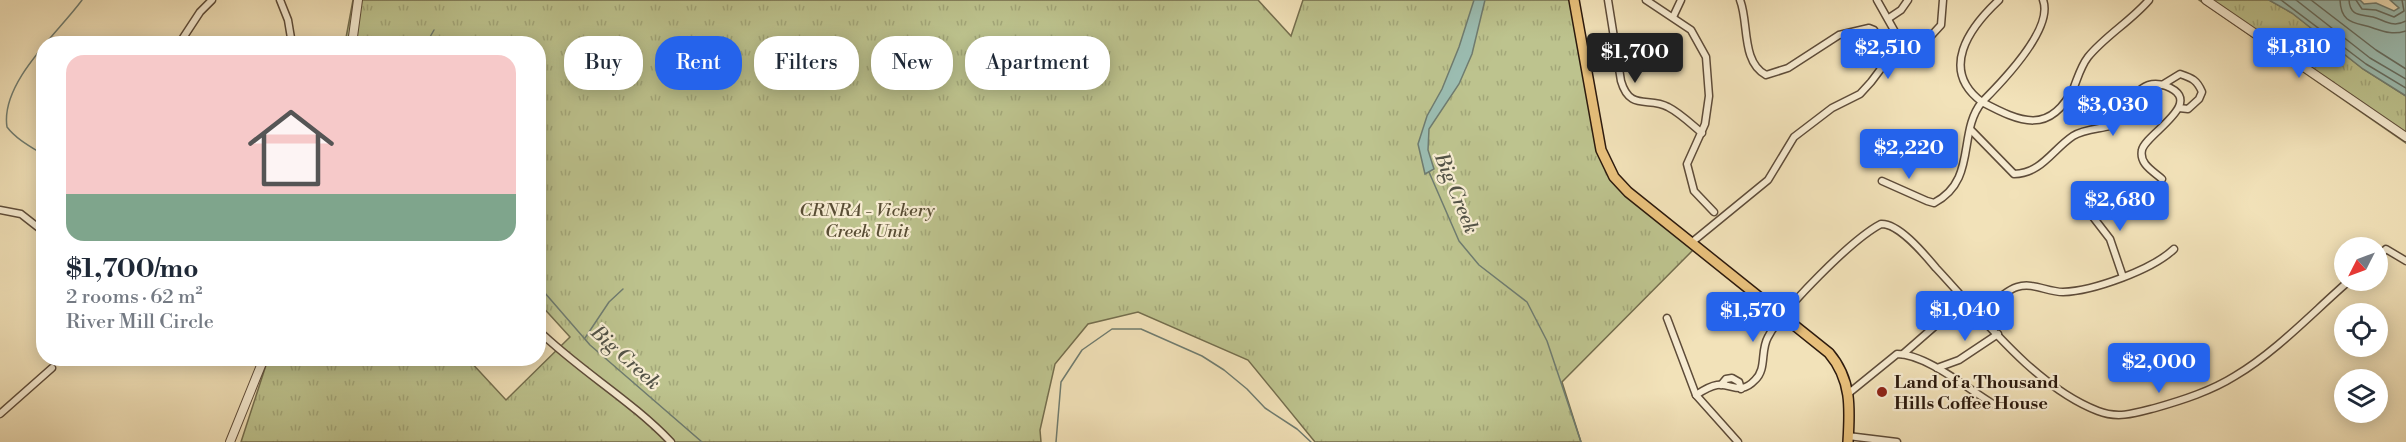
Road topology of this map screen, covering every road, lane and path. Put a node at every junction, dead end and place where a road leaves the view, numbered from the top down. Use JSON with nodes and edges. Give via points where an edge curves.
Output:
{"nodes":[{"id":1,"x":212,"y":0,"type":"edge"},
{"id":2,"x":280,"y":0,"type":"edge"},
{"id":3,"x":358,"y":0,"type":"edge"},
{"id":4,"x":1574,"y":0,"type":"edge"},
{"id":5,"x":1608,"y":0,"type":"edge"},
{"id":6,"x":1646,"y":0,"type":"edge"},
{"id":7,"x":1682,"y":0,"type":"edge"},
{"id":8,"x":1740,"y":0,"type":"edge"},
{"id":9,"x":1877,"y":0,"type":"edge"},
{"id":10,"x":1908,"y":0,"type":"edge"},
{"id":11,"x":1943,"y":0,"type":"edge"},
{"id":12,"x":1999,"y":0,"type":"edge"},
{"id":13,"x":2043,"y":0,"type":"edge"},
{"id":14,"x":2149,"y":0,"type":"edge"},
{"id":15,"x":2206,"y":0,"type":"edge"},
{"id":16,"x":1673,"y":17,"type":"junction"},
{"id":17,"x":1889,"y":18,"type":"junction"},
{"id":18,"x":184,"y":36,"type":"edge"},
{"id":19,"x":291,"y":36,"type":"edge"},
{"id":20,"x":353,"y":36,"type":"edge"},
{"id":21,"x":2162,"y":85,"type":"junction"},
{"id":22,"x":1982,"y":102,"type":"junction"},
{"id":23,"x":2179,"y":108,"type":"junction"},
{"id":24,"x":1971,"y":130,"type":"junction"},
{"id":25,"x":1702,"y":133,"type":"junction"},
{"id":26,"x":2406,"y":137,"type":"edge"},
{"id":27,"x":2162,"y":179,"type":"dead end"},
{"id":28,"x":1881,"y":181,"type":"dead end"},
{"id":29,"x":2084,"y":204,"type":"dead end"},
{"id":30,"x":0,"y":210,"type":"edge"},
{"id":31,"x":1714,"y":212,"type":"dead end"},
{"id":32,"x":36,"y":226,"type":"edge"},
{"id":33,"x":1691,"y":243,"type":"junction"},
{"id":34,"x":2174,"y":249,"type":"dead end"},
{"id":35,"x":2388,"y":250,"type":"edge"},
{"id":36,"x":2406,"y":261,"type":"edge"},
{"id":37,"x":2123,"y":277,"type":"junction"},
{"id":38,"x":2337,"y":291,"type":"edge"},
{"id":39,"x":1967,"y":300,"type":"junction"},
{"id":40,"x":1782,"y":315,"type":"junction"},
{"id":41,"x":1981,"y":315,"type":"junction"},
{"id":42,"x":1667,"y":318,"type":"dead end"},
{"id":43,"x":1998,"y":334,"type":"junction"},
{"id":44,"x":546,"y":337,"type":"edge"},
{"id":45,"x":1905,"y":354,"type":"junction"},
{"id":46,"x":261,"y":366,"type":"edge"},
{"id":47,"x":52,"y":368,"type":"dead end"},
{"id":48,"x":1937,"y":368,"type":"junction"},
{"id":49,"x":1722,"y":383,"type":"junction"},
{"id":50,"x":1740,"y":386,"type":"junction"},
{"id":51,"x":1849,"y":393,"type":"junction"},
{"id":52,"x":1696,"y":395,"type":"junction"},
{"id":53,"x":1993,"y":405,"type":"dead end"},
{"id":54,"x":0,"y":414,"type":"edge"},
{"id":55,"x":1848,"y":439,"type":"edge"},
{"id":56,"x":230,"y":442,"type":"edge"},
{"id":57,"x":671,"y":442,"type":"edge"},
{"id":58,"x":1738,"y":442,"type":"edge"},
{"id":59,"x":1897,"y":442,"type":"edge"}],
"edges":[{"from":1,"to":18,"type":"street"},
{"from":2,"to":19,"type":"street"},
{"from":3,"to":20,"type":"street"},
{"from":4,"to":33,"type":"main road","via":[[1604,160],[1621,186]]},
{"from":5,"to":25,"type":"street","via":[[1625,92],[1639,102],[1667,106]]},
{"from":6,"to":16,"type":"street"},
{"from":7,"to":16,"type":"street"},
{"from":8,"to":33,"type":"street","via":[[1749,49],[1766,75],[1788,68],[1839,35],[1869,28],[1882,43],[1883,63],[1860,94],[1832,108],[1794,137],[1768,180]]},
{"from":9,"to":17,"type":"street"},
{"from":10,"to":17,"type":"street"},
{"from":11,"to":17,"type":"street","via":[[1941,25],[1918,50],[1908,55]]},
{"from":12,"to":22,"type":"street","via":[[1973,26],[1960,67],[1965,86]]},
{"from":13,"to":22,"type":"street","via":[[2044,11],[2025,55]]},
{"from":14,"to":22,"type":"street","via":[[2088,57],[2068,96],[2050,116],[2022,122]]},
{"from":15,"to":26,"type":"street"},
{"from":16,"to":25,"type":"street","via":[[1691,30],[1706,57],[1709,96]]},
{"from":21,"to":23,"type":"street","via":[[2175,92]]},
{"from":21,"to":23,"type":"street","via":[[2180,74],[2198,84],[2202,92],[2199,99],[2188,109]]},
{"from":21,"to":24,"type":"street","via":[[2136,92],[2110,126],[2073,136],[2028,174],[2014,174]]},
{"from":22,"to":24,"type":"street","via":[[1974,111]]},
{"from":23,"to":27,"type":"street","via":[[2148,138],[2142,150],[2145,164]]},
{"from":24,"to":28,"type":"street","via":[[1965,167],[1943,198],[1934,203]]},
{"from":25,"to":31,"type":"street","via":[[1687,165],[1694,191]]},
{"from":29,"to":37,"type":"street","via":[[2110,239]]},
{"from":30,"to":32,"type":"street","via":[[21,214]]},
{"from":33,"to":40,"type":"main road"},
{"from":34,"to":37,"type":"street","via":[[2153,265]]},
{"from":35,"to":36,"type":"street"},
{"from":37,"to":41,"type":"street","via":[[2065,292],[2019,286]]},
{"from":38,"to":43,"type":"street","via":[[2236,376],[2196,395],[2129,415],[2099,412],[2062,392]]},
{"from":39,"to":40,"type":"street","via":[[1918,248],[1892,226],[1881,224],[1828,268]]},
{"from":39,"to":41,"type":"street"},
{"from":39,"to":45,"type":"street"},
{"from":40,"to":50,"type":"street","via":[[1767,339],[1756,380]]},
{"from":40,"to":51,"type":"main road","via":[[1829,352]]},
{"from":41,"to":43,"type":"street"},
{"from":42,"to":52,"type":"street"},
{"from":43,"to":48,"type":"street","via":[[1959,360]]},
{"from":44,"to":57,"type":"street","via":[[640,412]]},
{"from":45,"to":48,"type":"street"},
{"from":45,"to":51,"type":"street","via":[[1897,354]]},
{"from":46,"to":56,"type":"street"},
{"from":47,"to":54,"type":"street"},
{"from":48,"to":53,"type":"street"},
{"from":49,"to":50,"type":"street"},
{"from":49,"to":50,"type":"street","via":[[1732,378]]},
{"from":49,"to":52,"type":"street"},
{"from":51,"to":55,"type":"main road"},
{"from":52,"to":58,"type":"street"},
{"from":55,"to":59,"type":"street"}]}
